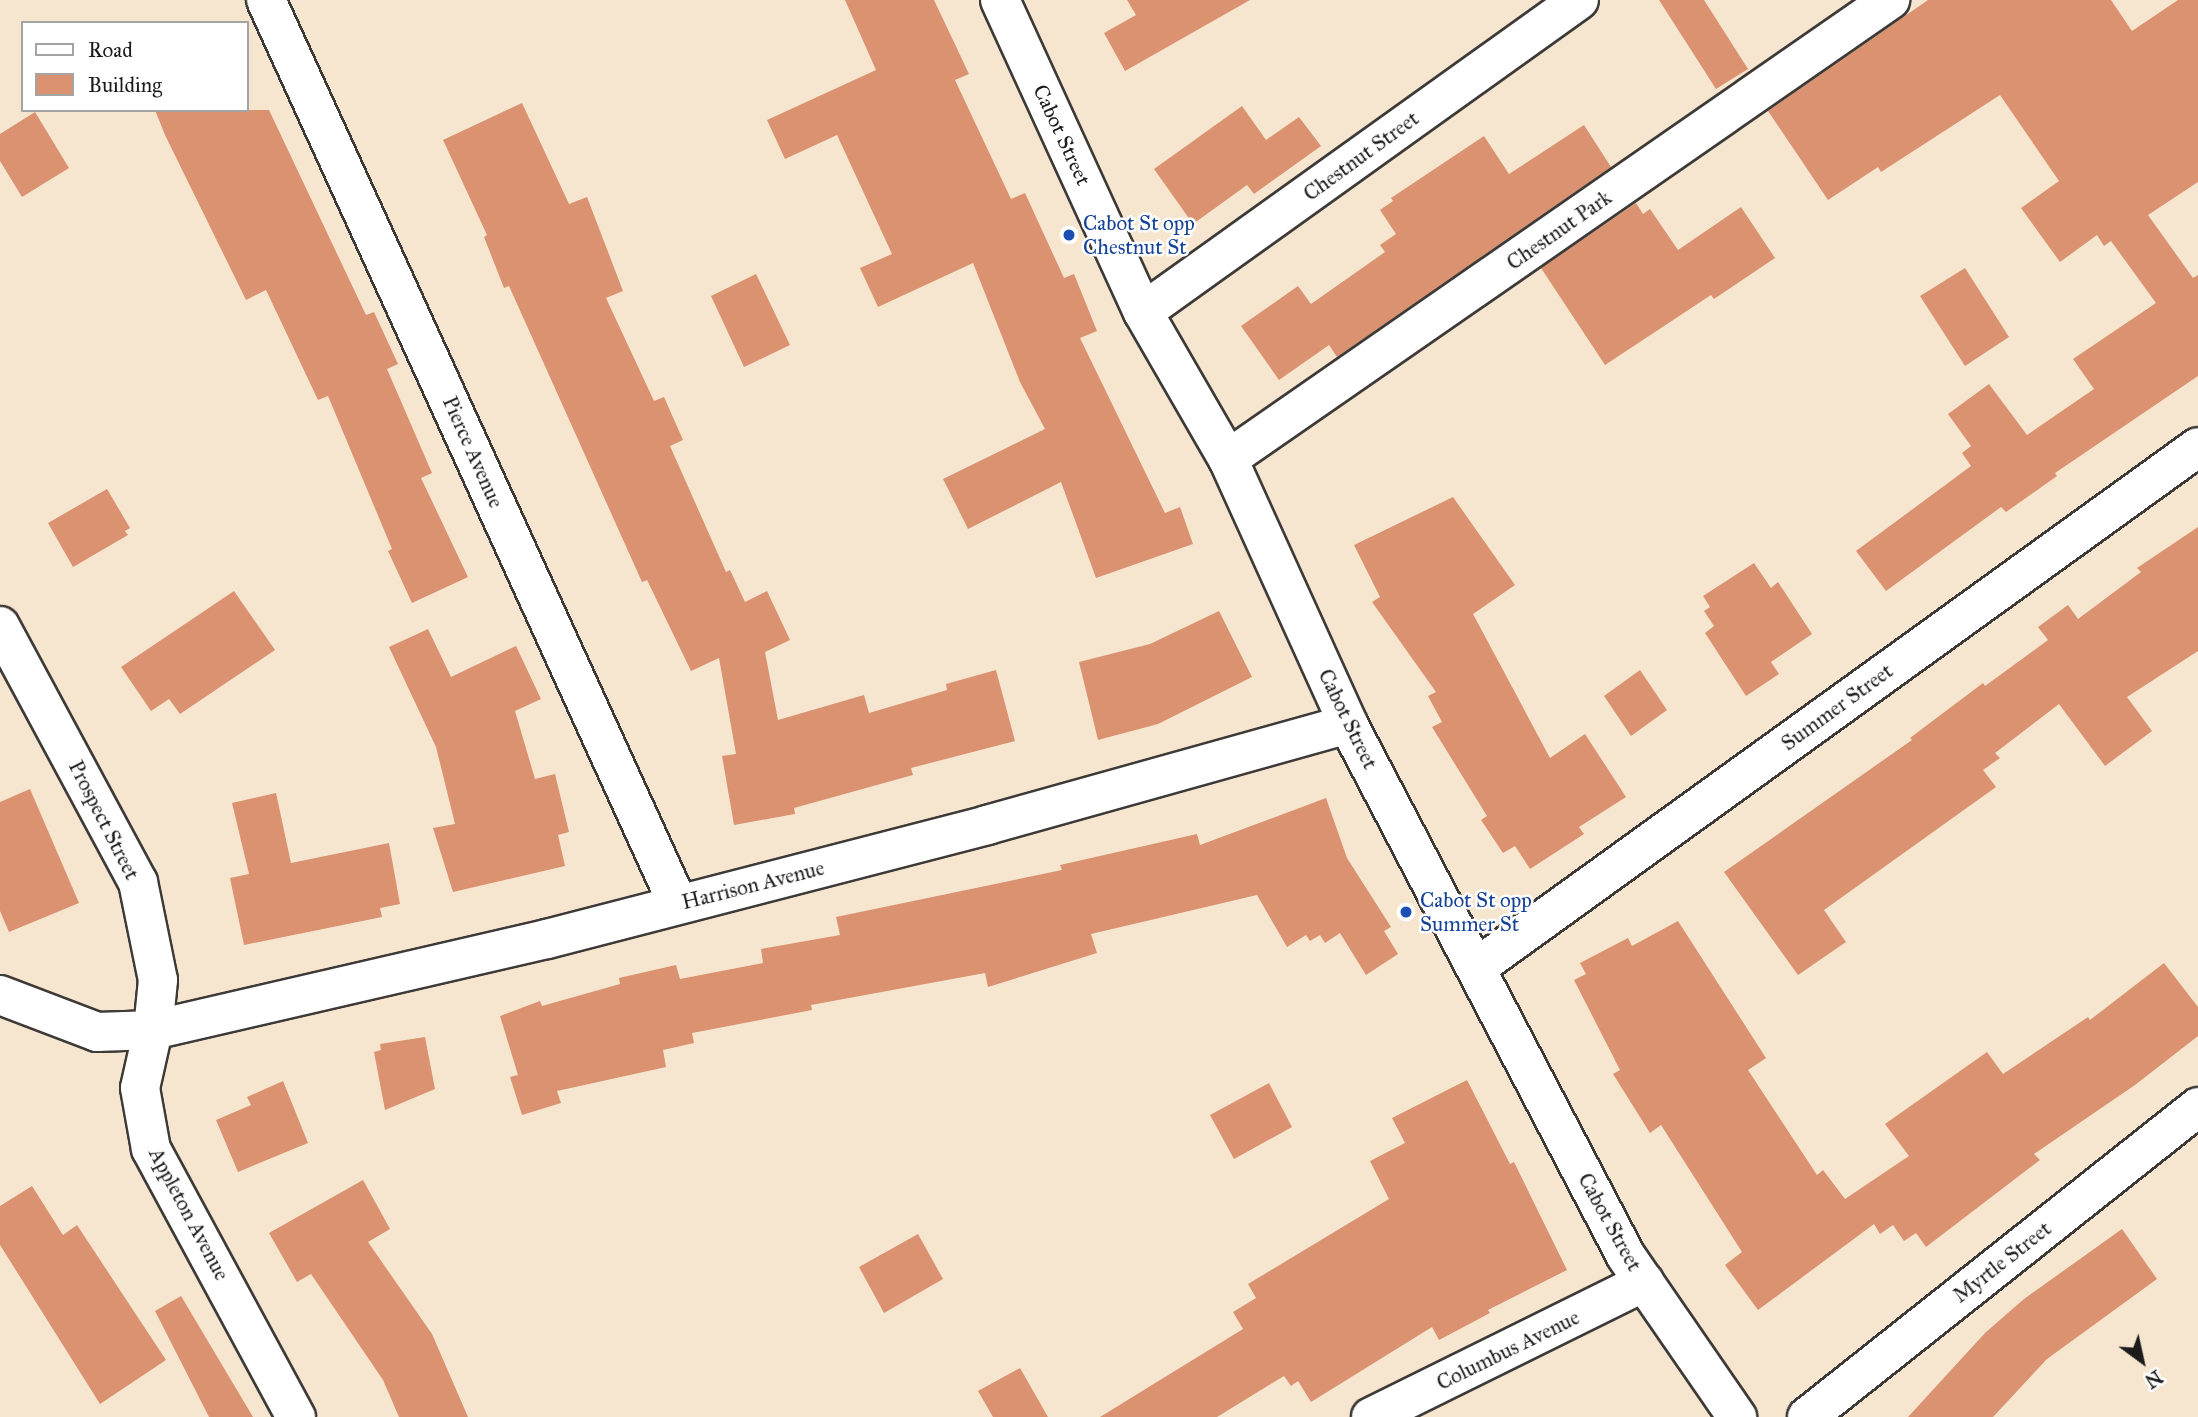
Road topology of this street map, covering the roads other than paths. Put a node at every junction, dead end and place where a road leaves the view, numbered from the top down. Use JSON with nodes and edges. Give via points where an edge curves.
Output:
{"nodes":[{"id":1,"x":266,"y":0,"type":"edge"},
{"id":2,"x":1000,"y":0,"type":"edge"},
{"id":3,"x":1579,"y":0,"type":"edge"},
{"id":4,"x":1890,"y":0,"type":"edge"},
{"id":5,"x":1143,"y":312,"type":"junction"},
{"id":6,"x":2198,"y":447,"type":"edge"},
{"id":7,"x":1228,"y":459,"type":"junction"},
{"id":8,"x":0,"y":625,"type":"edge"},
{"id":9,"x":1348,"y":724,"type":"junction"},
{"id":10,"x":678,"y":904,"type":"junction"},
{"id":11,"x":1476,"y":968,"type":"junction"},
{"id":12,"x":0,"y":995,"type":"edge"},
{"id":13,"x":153,"y":1031,"type":"junction"},
{"id":14,"x":2198,"y":1107,"type":"edge"},
{"id":15,"x":1644,"y":1282,"type":"junction"},
{"id":16,"x":296,"y":1417,"type":"edge"},
{"id":17,"x":1371,"y":1417,"type":"edge"},
{"id":18,"x":1737,"y":1417,"type":"edge"},
{"id":19,"x":1807,"y":1417,"type":"edge"}],
"edges":[{"from":1,"to":10,"type":"street","name":"Pierce Avenue"},
{"from":2,"to":5,"type":"street","name":"Cabot Street"},
{"from":3,"to":5,"type":"street","name":"Chestnut Street"},
{"from":4,"to":7,"type":"street","name":"Chestnut Park"},
{"from":5,"to":7,"type":"street","name":"Cabot Street"},
{"from":6,"to":11,"type":"street","name":"Summer Street"},
{"from":7,"to":9,"type":"street","name":"Cabot Street"},
{"from":8,"to":13,"type":"street","name":"Prospect Street","via":[[138,882],[158,980]]},
{"from":9,"to":10,"type":"street","name":"Harrison Avenue","via":[[987,825]]},
{"from":9,"to":11,"type":"street","name":"Cabot Street"},
{"from":10,"to":13,"type":"street","name":"Harrison Avenue"},
{"from":11,"to":15,"type":"street","name":"Cabot Street","via":[[1626,1256]]},
{"from":12,"to":13,"type":"street","via":[[97,1032]]},
{"from":13,"to":16,"type":"street","name":"Appleton Avenue","via":[[140,1088],[151,1149]]},
{"from":14,"to":19,"type":"street","name":"Myrtle Street"},
{"from":15,"to":17,"type":"street","name":"Columbus Avenue"},
{"from":15,"to":18,"type":"street","name":"Cabot Street"}]}
